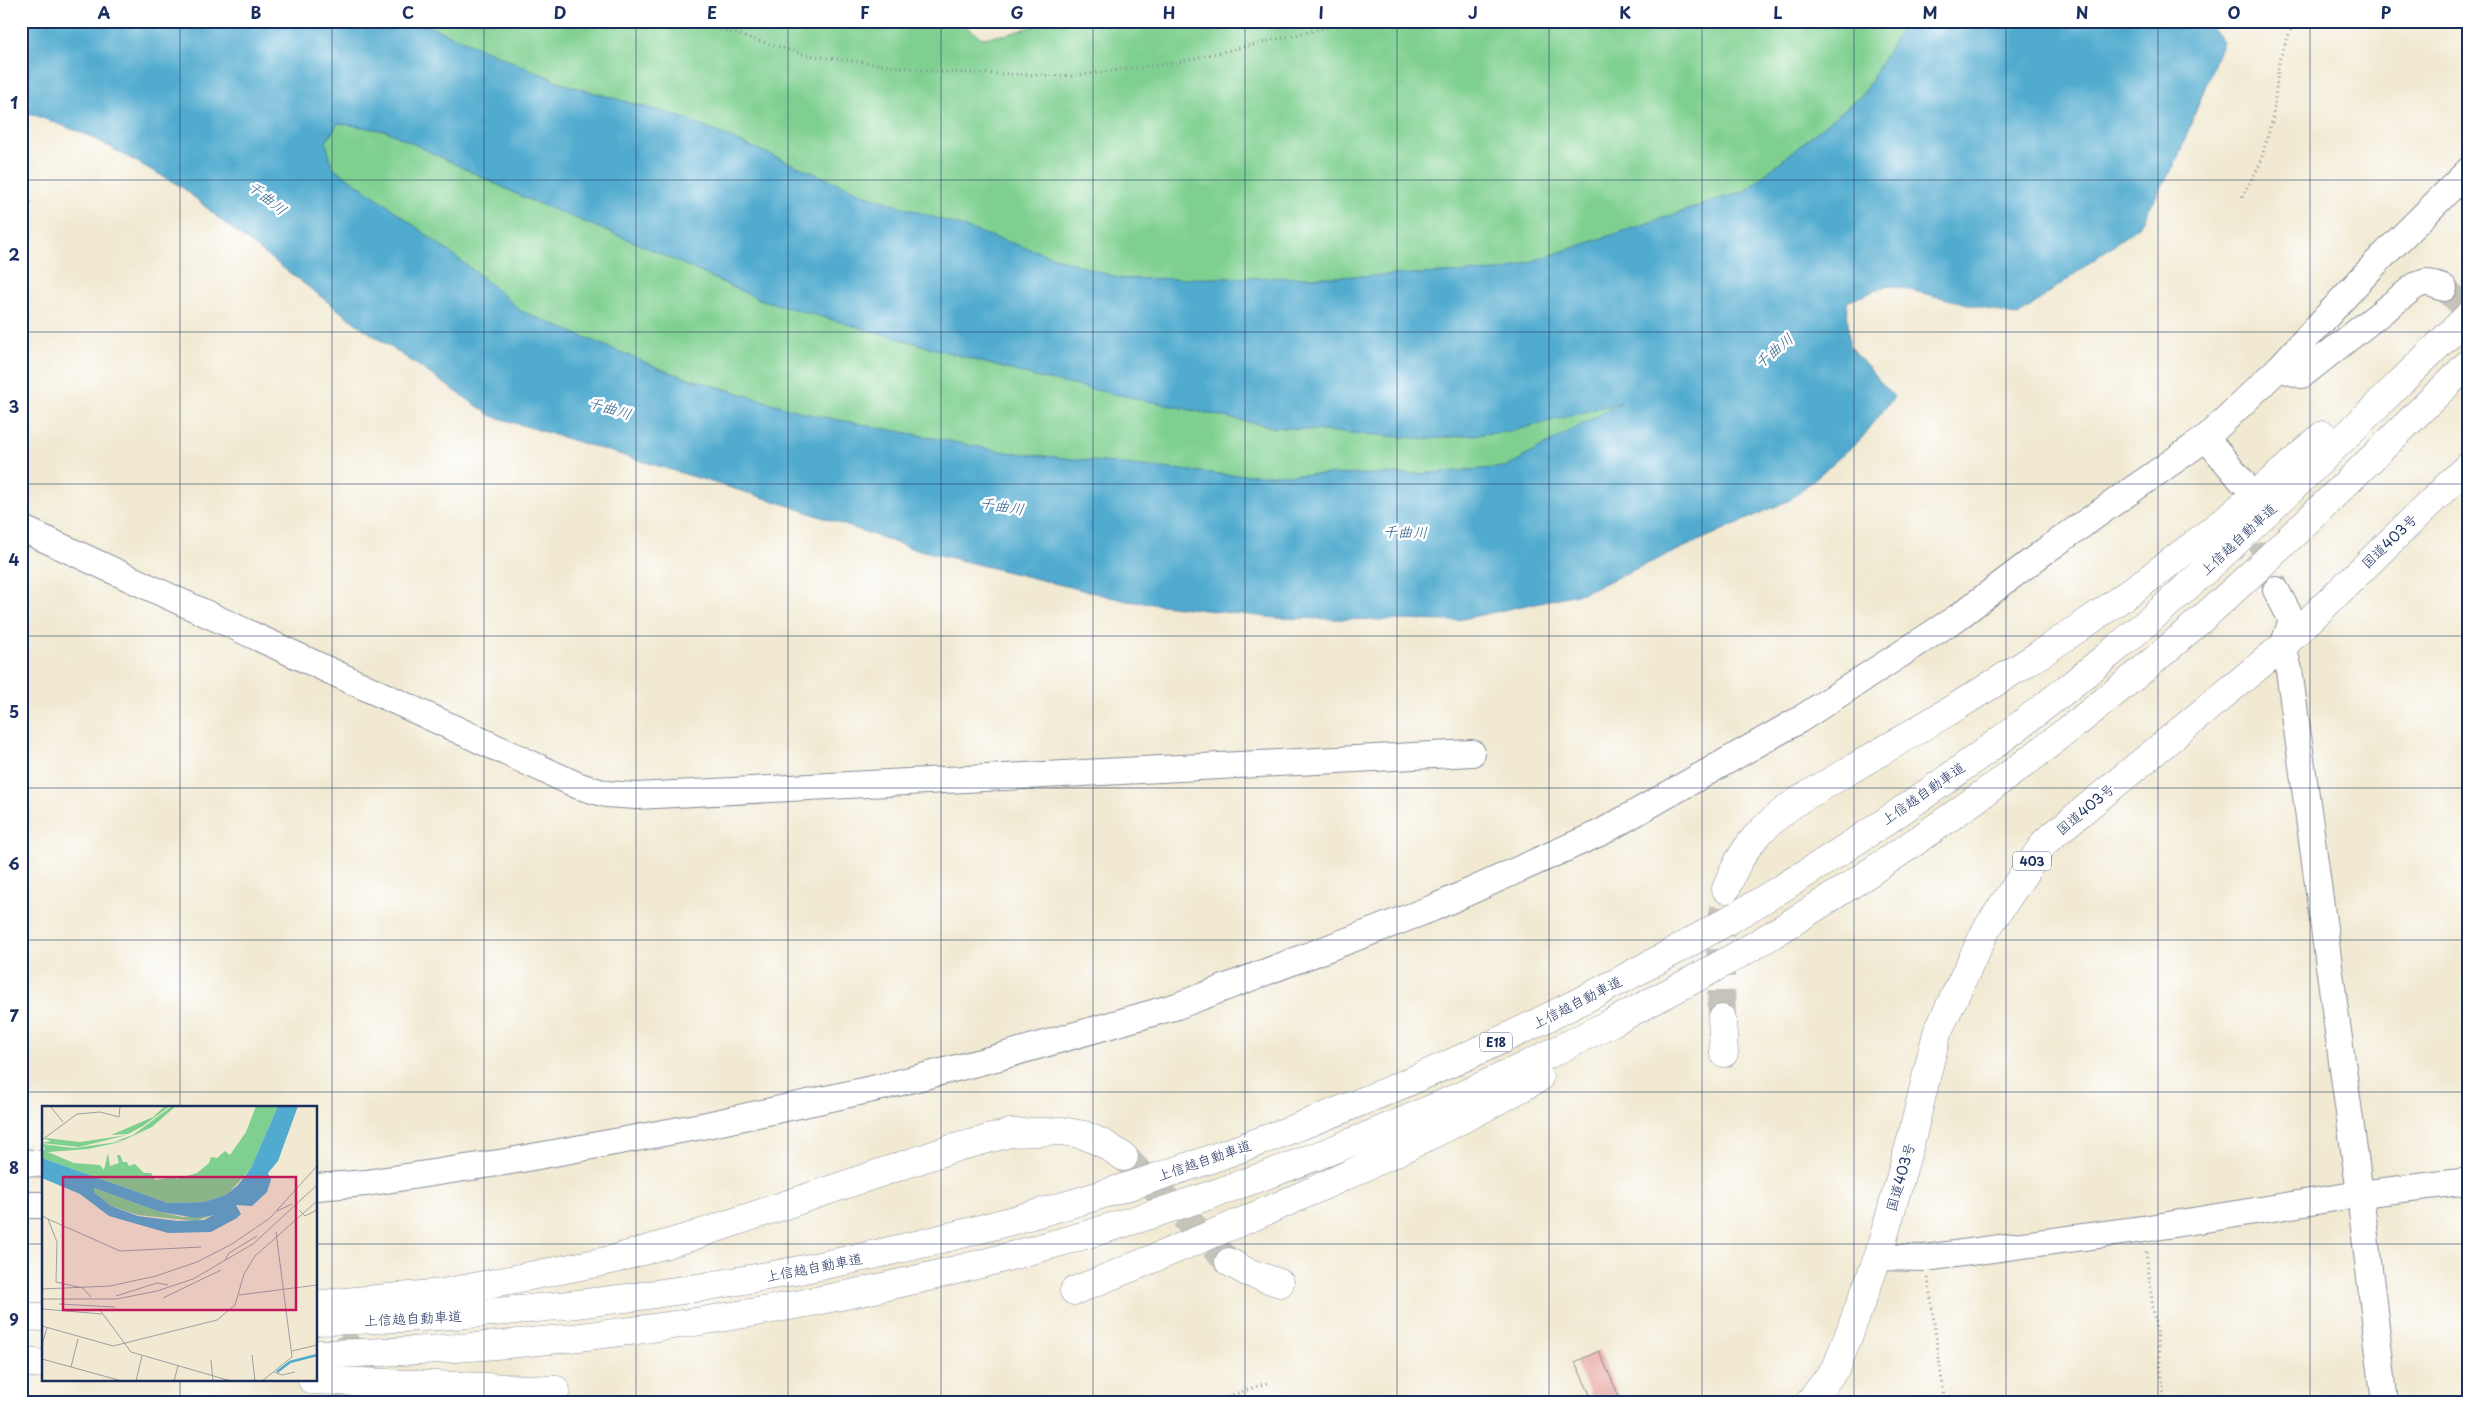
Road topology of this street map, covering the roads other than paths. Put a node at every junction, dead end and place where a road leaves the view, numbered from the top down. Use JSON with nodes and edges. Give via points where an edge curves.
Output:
{"nodes":[{"id":1,"x":2469,"y":170,"type":"edge"},
{"id":2,"x":2444,"y":288,"type":"tunnel mouth"},
{"id":3,"x":2469,"y":301,"type":"edge"},
{"id":4,"x":2469,"y":315,"type":"edge"},
{"id":5,"x":2469,"y":363,"type":"edge"},
{"id":6,"x":2279,"y":368,"type":"junction"},
{"id":7,"x":2206,"y":438,"type":"junction"},
{"id":8,"x":2469,"y":465,"type":"edge"},
{"id":9,"x":2242,"y":481,"type":"tunnel mouth"},
{"id":10,"x":21,"y":528,"type":"edge"},
{"id":11,"x":2276,"y":590,"type":"tunnel mouth"},
{"id":12,"x":2283,"y":646,"type":"junction"},
{"id":13,"x":1472,"y":753,"type":"dead end"},
{"id":14,"x":1726,"y":890,"type":"tunnel mouth"},
{"id":15,"x":1785,"y":927,"type":"junction"},
{"id":16,"x":1722,"y":1019,"type":"tunnel mouth"},
{"id":17,"x":1724,"y":1054,"type":"dead end"},
{"id":18,"x":1124,"y":1157,"type":"tunnel mouth"},
{"id":19,"x":21,"y":1162,"type":"edge"},
{"id":20,"x":42,"y":1164,"type":"edge"},
{"id":21,"x":2469,"y":1181,"type":"edge"},
{"id":22,"x":318,"y":1187,"type":"edge"},
{"id":23,"x":2360,"y":1194,"type":"junction"},
{"id":24,"x":42,"y":1204,"type":"edge"},
{"id":25,"x":21,"y":1205,"type":"edge"},
{"id":26,"x":1878,"y":1257,"type":"junction"},
{"id":27,"x":1229,"y":1262,"type":"tunnel mouth"},
{"id":28,"x":1280,"y":1283,"type":"dead end"},
{"id":29,"x":1074,"y":1291,"type":"dead end"},
{"id":30,"x":318,"y":1304,"type":"edge"},
{"id":31,"x":318,"y":1321,"type":"edge"},
{"id":32,"x":21,"y":1350,"type":"edge"},
{"id":33,"x":42,"y":1350,"type":"edge"},
{"id":34,"x":318,"y":1354,"type":"edge"},
{"id":35,"x":21,"y":1362,"type":"edge"},
{"id":36,"x":42,"y":1364,"type":"edge"},
{"id":37,"x":318,"y":1380,"type":"edge"},
{"id":38,"x":556,"y":1390,"type":"dead end"},
{"id":39,"x":1809,"y":1403,"type":"edge"},
{"id":40,"x":2386,"y":1403,"type":"edge"}],
"edges":[{"from":1,"to":6,"type":"street","via":[[2374,264]]},
{"from":2,"to":6,"type":"street","via":[[2426,282],[2414,286],[2302,375]]},
{"from":3,"to":14,"type":"highway","via":[[2309,448],[2128,593],[1990,686],[1776,816],[1744,850]]},
{"from":4,"to":31,"type":"highway","name":"上信越自動車道","number":"E18","via":[[2196,578],[2109,654],[2028,718],[1854,841],[1757,902],[1645,967],[1479,1050],[1384,1093],[1196,1164],[1003,1223],[902,1248],[794,1272],[583,1304],[469,1315]]},
{"from":5,"to":15,"type":"highway","number":"E18","via":[[2284,544],[2130,680],[1959,811]]},
{"from":6,"to":7,"type":"street"},
{"from":7,"to":9,"type":"street"},
{"from":7,"to":22,"type":"street","via":[[2045,551],[1958,617],[1799,720],[1602,832],[1432,908],[1176,1006],[992,1059],[762,1114],[505,1162],[366,1183]]},
{"from":8,"to":12,"type":"highway","name":"国道403号","number":"403"},
{"from":10,"to":13,"type":"street","via":[[579,786],[606,794],[636,796]]},
{"from":11,"to":12,"type":"street","via":[[2292,620]]},
{"from":12,"to":23,"type":"street","via":[[2289,670]]},
{"from":12,"to":26,"type":"highway","name":"国道403号","number":"403","via":[[2045,842],[1986,930],[1937,1033]]},
{"from":15,"to":29,"type":"highway","via":[[1650,1016],[1443,1130],[1341,1180]]},
{"from":15,"to":34,"type":"highway","number":"E18","via":[[1570,1044],[1394,1125],[1211,1195],[1018,1255],[821,1301],[692,1324],[473,1348]]},
{"from":16,"to":17,"type":"highway"},
{"from":18,"to":30,"type":"highway","via":[[1104,1144],[1069,1132],[1038,1130],[1010,1133],[951,1149],[687,1238],[611,1260],[443,1293]]},
{"from":19,"to":20,"type":"street"},
{"from":21,"to":23,"type":"street"},
{"from":23,"to":26,"type":"street","via":[[2143,1229],[1925,1258]]},
{"from":23,"to":40,"type":"street"},
{"from":24,"to":25,"type":"street"},
{"from":26,"to":39,"type":"highway","name":"国道403号","number":"403","via":[[1837,1366]]},
{"from":27,"to":28,"type":"highway","via":[[1246,1272]]},
{"from":32,"to":33,"type":"highway"},
{"from":35,"to":36,"type":"highway"},
{"from":37,"to":38,"type":"highway"}]}
